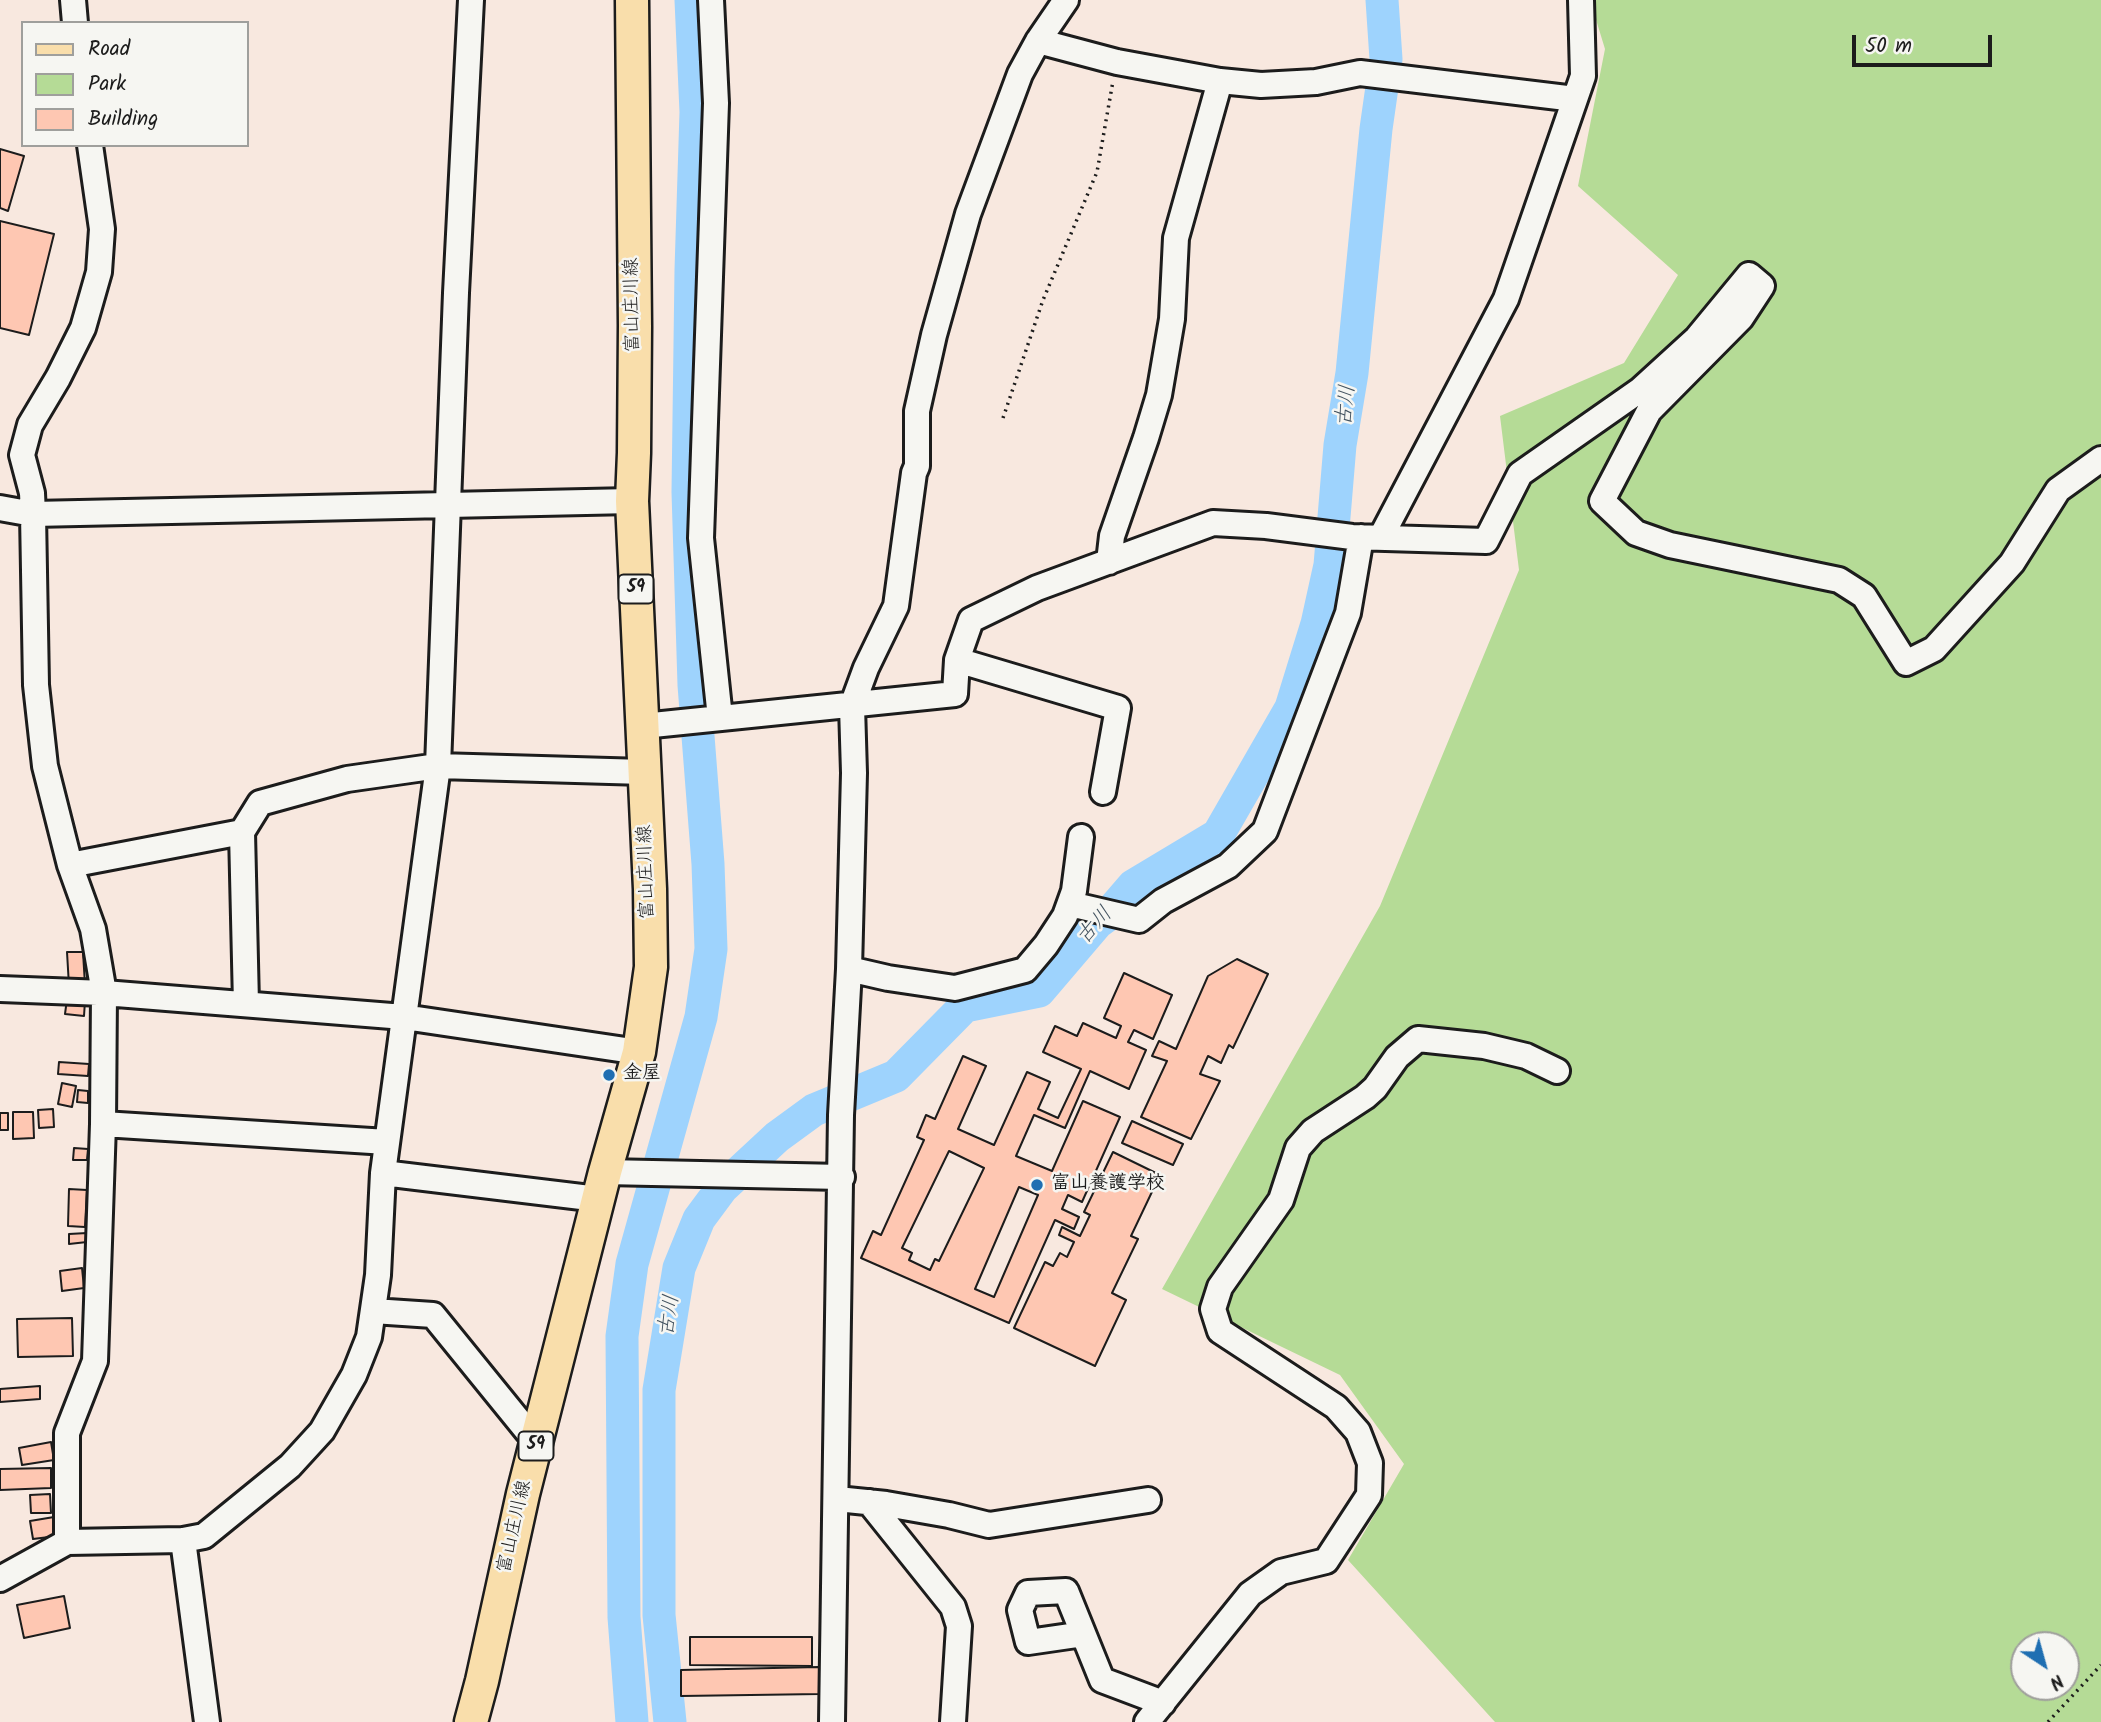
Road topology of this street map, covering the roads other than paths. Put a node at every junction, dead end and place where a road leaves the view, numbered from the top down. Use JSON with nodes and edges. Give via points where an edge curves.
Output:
{"nodes":[{"id":1,"x":73,"y":0,"type":"edge"},
{"id":2,"x":471,"y":0,"type":"edge"},
{"id":3,"x":632,"y":0,"type":"edge"},
{"id":4,"x":710,"y":0,"type":"edge"},
{"id":5,"x":1066,"y":0,"type":"edge"},
{"id":6,"x":1581,"y":0,"type":"edge"},
{"id":7,"x":75,"y":21,"type":"edge"},
{"id":8,"x":1038,"y":41,"type":"junction"},
{"id":9,"x":1220,"y":81,"type":"junction"},
{"id":10,"x":1575,"y":99,"type":"junction"},
{"id":11,"x":90,"y":147,"type":"edge"},
{"id":12,"x":2101,"y":459,"type":"edge"},
{"id":13,"x":632,"y":501,"type":"junction"},
{"id":14,"x":447,"y":504,"type":"junction"},
{"id":15,"x":0,"y":508,"type":"edge"},
{"id":16,"x":33,"y":514,"type":"junction"},
{"id":17,"x":1365,"y":537,"type":"junction"},
{"id":18,"x":1109,"y":562,"type":"junction"},
{"id":19,"x":957,"y":660,"type":"junction"},
{"id":20,"x":852,"y":706,"type":"junction"},
{"id":21,"x":716,"y":718,"type":"junction"},
{"id":22,"x":643,"y":726,"type":"junction"},
{"id":23,"x":438,"y":766,"type":"junction"},
{"id":24,"x":644,"y":772,"type":"junction"},
{"id":25,"x":1103,"y":792,"type":"dead end"},
{"id":26,"x":242,"y":832,"type":"junction"},
{"id":27,"x":1081,"y":838,"type":"dead end"},
{"id":28,"x":70,"y":865,"type":"junction"},
{"id":29,"x":1077,"y":905,"type":"junction"},
{"id":30,"x":849,"y":969,"type":"junction"},
{"id":31,"x":0,"y":989,"type":"edge"},
{"id":32,"x":104,"y":993,"type":"junction"},
{"id":33,"x":246,"y":1004,"type":"junction"},
{"id":34,"x":404,"y":1017,"type":"junction"},
{"id":35,"x":639,"y":1052,"type":"junction"},
{"id":36,"x":1556,"y":1071,"type":"dead end"},
{"id":37,"x":103,"y":1124,"type":"junction"},
{"id":38,"x":387,"y":1142,"type":"junction"},
{"id":39,"x":383,"y":1173,"type":"junction"},
{"id":40,"x":842,"y":1177,"type":"junction"},
{"id":41,"x":602,"y":1186,"type":"junction"},
{"id":42,"x":373,"y":1311,"type":"junction"},
{"id":43,"x":538,"y":1436,"type":"junction"},
{"id":44,"x":837,"y":1499,"type":"junction"},
{"id":45,"x":1148,"y":1500,"type":"dead end"},
{"id":46,"x":869,"y":1502,"type":"junction"},
{"id":47,"x":183,"y":1540,"type":"junction"},
{"id":48,"x":67,"y":1542,"type":"junction"},
{"id":49,"x":0,"y":1578,"type":"edge"},
{"id":50,"x":1083,"y":1634,"type":"dead end"},
{"id":51,"x":1155,"y":1713,"type":"edge"},
{"id":52,"x":207,"y":1722,"type":"edge"},
{"id":53,"x":471,"y":1722,"type":"edge"},
{"id":54,"x":832,"y":1722,"type":"edge"},
{"id":55,"x":953,"y":1722,"type":"edge"}],
"edges":[{"from":1,"to":7,"type":"street"},
{"from":2,"to":14,"type":"street"},
{"from":3,"to":13,"type":"main road","name":"富山庄川線","number":"59"},
{"from":4,"to":21,"type":"street","via":[[716,103],[701,538]]},
{"from":5,"to":8,"type":"street"},
{"from":6,"to":10,"type":"street","via":[[1583,76]]},
{"from":8,"to":9,"type":"street","via":[[1116,62]]},
{"from":8,"to":20,"type":"street","via":[[1020,74],[968,214],[934,335],[917,411],[917,466],[896,606]]},
{"from":9,"to":10,"type":"street","via":[[1261,85],[1316,82],[1360,73]]},
{"from":9,"to":18,"type":"street","via":[[1176,238],[1172,319],[1159,395],[1112,536]]},
{"from":10,"to":17,"type":"street","via":[[1506,299]]},
{"from":11,"to":16,"type":"street","via":[[102,229],[99,272],[83,328],[30,425],[22,455]]},
{"from":12,"to":17,"type":"street","via":[[2058,490],[2012,563],[1934,649],[1906,663],[1864,596],[1839,580],[1670,545],[1636,533],[1602,501],[1648,411],[1741,318],[1762,286],[1749,275],[1697,338],[1640,390],[1520,474],[1486,541]]},
{"from":13,"to":14,"type":"street"},
{"from":13,"to":22,"type":"main road","name":"富山庄川線","number":"59"},
{"from":14,"to":16,"type":"street"},
{"from":14,"to":23,"type":"street"},
{"from":15,"to":16,"type":"street"},
{"from":16,"to":28,"type":"street","via":[[39,712],[45,765]]},
{"from":17,"to":18,"type":"street","via":[[1213,523]]},
{"from":17,"to":29,"type":"street","via":[[1348,613],[1265,831],[1228,866],[1163,901],[1139,920]]},
{"from":18,"to":19,"type":"street","via":[[1037,588],[971,620]]},
{"from":19,"to":20,"type":"street","via":[[955,694]]},
{"from":19,"to":25,"type":"street","via":[[1118,708]]},
{"from":20,"to":21,"type":"street"},
{"from":20,"to":30,"type":"street"},
{"from":21,"to":22,"type":"street"},
{"from":22,"to":24,"type":"main road","name":"富山庄川線","number":"59"},
{"from":23,"to":24,"type":"street"},
{"from":23,"to":26,"type":"street","via":[[347,779],[260,803]]},
{"from":23,"to":34,"type":"street"},
{"from":24,"to":35,"type":"main road","name":"富山庄川線","number":"59","via":[[650,967]]},
{"from":26,"to":28,"type":"street"},
{"from":26,"to":33,"type":"street"},
{"from":27,"to":29,"type":"street"},
{"from":28,"to":32,"type":"street","via":[[93,929]]},
{"from":29,"to":30,"type":"street","via":[[1025,970],[955,988]]},
{"from":30,"to":40,"type":"street"},
{"from":31,"to":32,"type":"street"},
{"from":32,"to":33,"type":"street"},
{"from":32,"to":37,"type":"street"},
{"from":33,"to":34,"type":"street"},
{"from":34,"to":35,"type":"street"},
{"from":34,"to":38,"type":"street"},
{"from":35,"to":41,"type":"main road","name":"富山庄川線","number":"59"},
{"from":36,"to":51,"type":"street","via":[[1526,1056],[1484,1046],[1418,1039],[1396,1057],[1375,1088],[1313,1131],[1298,1148],[1281,1200],[1220,1287],[1213,1309],[1220,1331],[1336,1407],[1358,1432],[1370,1463],[1369,1496],[1326,1561],[1281,1572],[1250,1594]]},
{"from":37,"to":38,"type":"street"},
{"from":37,"to":48,"type":"street","via":[[95,1361],[66,1433]]},
{"from":38,"to":39,"type":"street"},
{"from":39,"to":41,"type":"street"},
{"from":39,"to":42,"type":"street"},
{"from":40,"to":41,"type":"street","via":[[638,1173]]},
{"from":40,"to":44,"type":"street"},
{"from":41,"to":43,"type":"main road","name":"富山庄川線","number":"59"},
{"from":42,"to":43,"type":"street","via":[[433,1315],[528,1433]]},
{"from":42,"to":47,"type":"street","via":[[369,1337],[354,1375],[323,1432],[290,1466],[204,1536]]},
{"from":43,"to":53,"type":"main road","name":"富山庄川線","number":"59"},
{"from":44,"to":46,"type":"street"},
{"from":44,"to":54,"type":"street"},
{"from":45,"to":46,"type":"street","via":[[989,1525]]},
{"from":46,"to":55,"type":"street","via":[[953,1607],[959,1626]]},
{"from":47,"to":48,"type":"street"},
{"from":47,"to":52,"type":"street"},
{"from":48,"to":49,"type":"street"},
{"from":50,"to":51,"type":"street","via":[[1102,1680]]}]}
